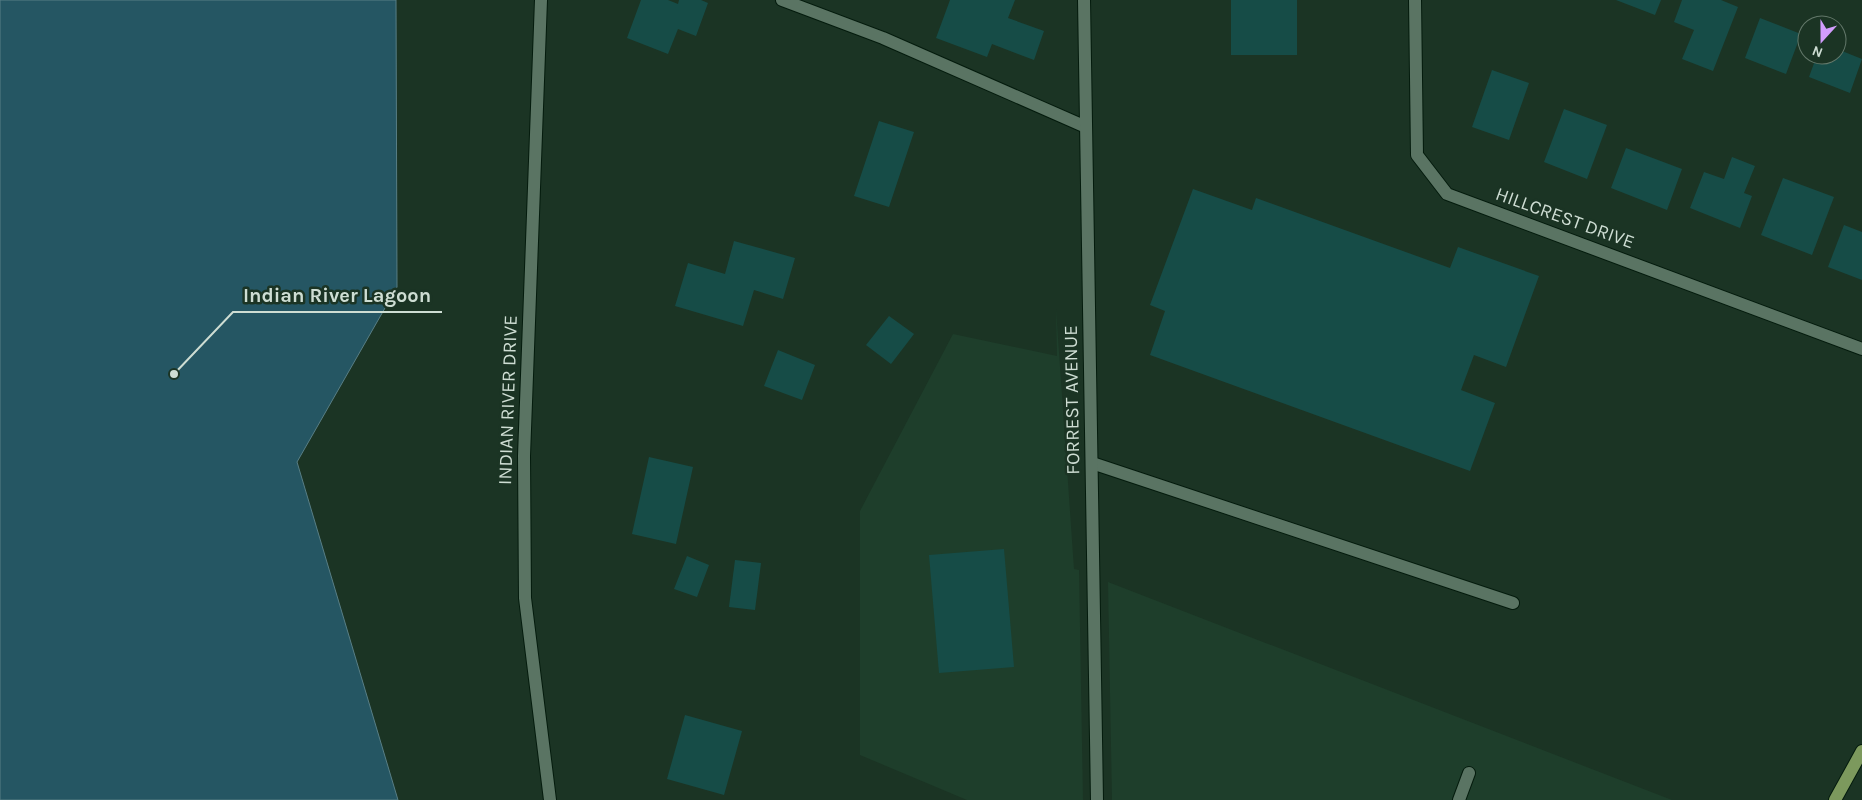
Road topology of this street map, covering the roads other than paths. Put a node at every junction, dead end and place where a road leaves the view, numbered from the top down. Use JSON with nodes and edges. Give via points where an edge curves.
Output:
{"nodes":[{"id":1,"x":541,"y":0,"type":"edge"},
{"id":2,"x":782,"y":0,"type":"edge"},
{"id":3,"x":1084,"y":0,"type":"edge"},
{"id":4,"x":1415,"y":0,"type":"edge"},
{"id":5,"x":1086,"y":127,"type":"junction"},
{"id":6,"x":1862,"y":349,"type":"edge"},
{"id":7,"x":1092,"y":463,"type":"junction"},
{"id":8,"x":1513,"y":603,"type":"dead end"},
{"id":9,"x":1862,"y":751,"type":"edge"},
{"id":10,"x":1469,"y":773,"type":"dead end"},
{"id":11,"x":550,"y":800,"type":"edge"},
{"id":12,"x":1098,"y":800,"type":"edge"},
{"id":13,"x":1459,"y":800,"type":"edge"},
{"id":14,"x":1835,"y":800,"type":"edge"}],
"edges":[{"from":1,"to":11,"type":"street","name":"INDIAN RIVER DRIVE","via":[[524,456],[524,589]]},
{"from":2,"to":5,"type":"street","via":[[882,38]]},
{"from":3,"to":5,"type":"street","name":"FORREST AVENUE"},
{"from":4,"to":6,"type":"street","name":"HILLCREST DRIVE","via":[[1417,155],[1447,194]]},
{"from":5,"to":7,"type":"street","name":"FORREST AVENUE"},
{"from":7,"to":8,"type":"street"},
{"from":7,"to":12,"type":"street","name":"FORREST AVENUE"},
{"from":9,"to":14,"type":"main road"},
{"from":10,"to":13,"type":"street"}]}
